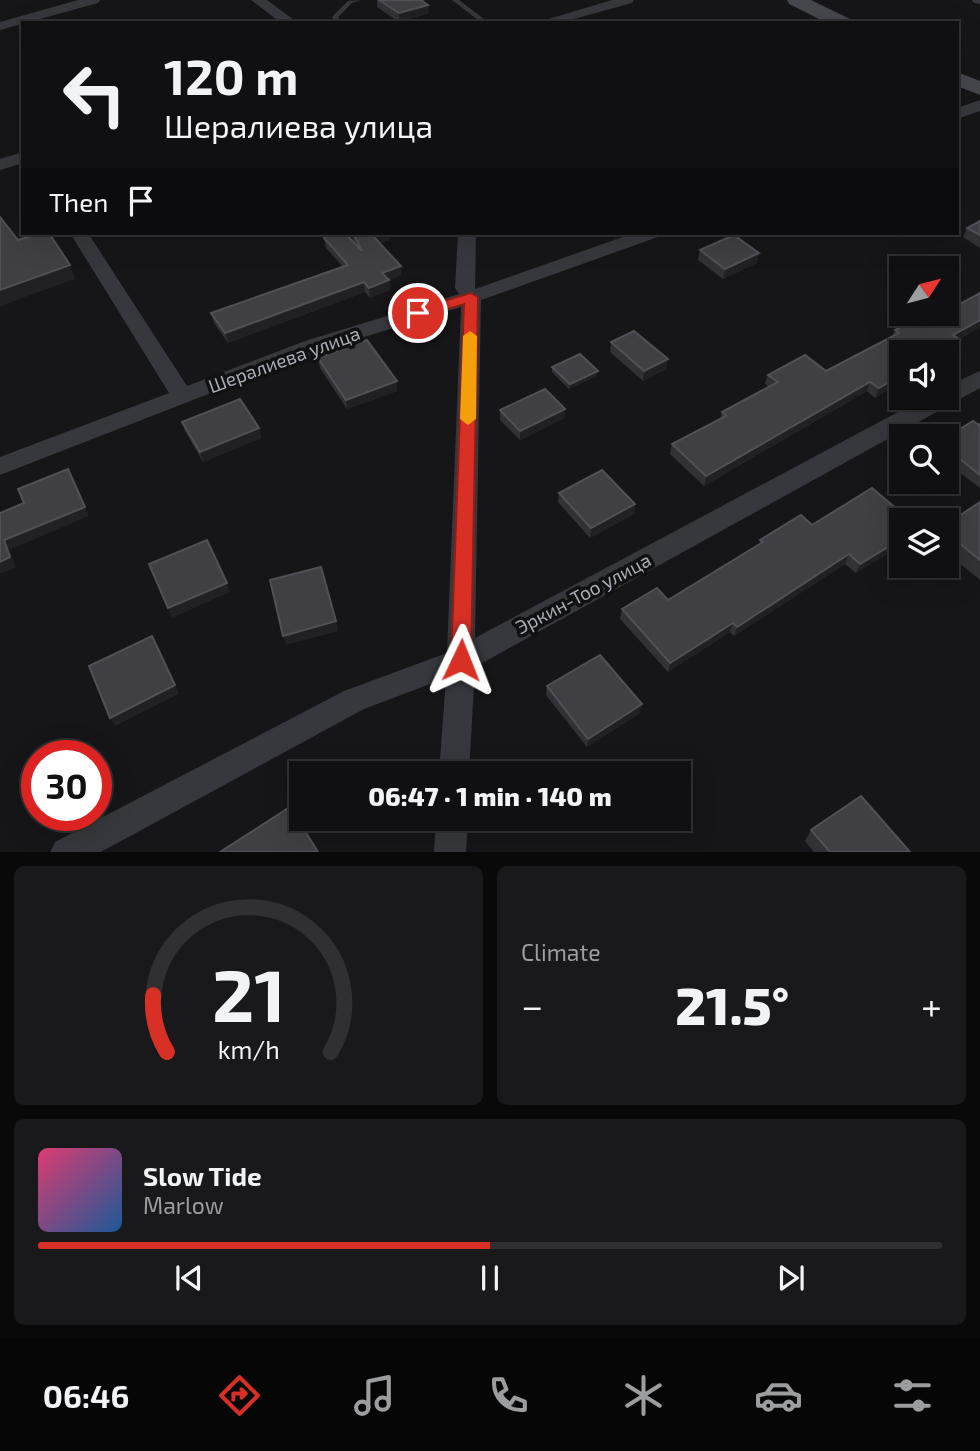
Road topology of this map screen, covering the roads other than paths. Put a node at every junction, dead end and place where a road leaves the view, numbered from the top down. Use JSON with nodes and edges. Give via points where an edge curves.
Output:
{"nodes":[{"id":1,"x":93,"y":0,"type":"edge"},
{"id":2,"x":258,"y":0,"type":"edge"},
{"id":3,"x":358,"y":0,"type":"edge"},
{"id":4,"x":456,"y":0,"type":"edge"},
{"id":5,"x":626,"y":0,"type":"edge"},
{"id":6,"x":796,"y":0,"type":"edge"},
{"id":7,"x":288,"y":21,"type":"edge"},
{"id":8,"x":337,"y":21,"type":"edge"},
{"id":9,"x":483,"y":21,"type":"edge"},
{"id":10,"x":549,"y":21,"type":"edge"},
{"id":11,"x":839,"y":21,"type":"edge"},
{"id":12,"x":0,"y":26,"type":"edge"},
{"id":13,"x":959,"y":79,"type":"edge"},
{"id":14,"x":980,"y":89,"type":"edge"},
{"id":15,"x":980,"y":105,"type":"edge"},
{"id":16,"x":959,"y":113,"type":"edge"},
{"id":17,"x":21,"y":157,"type":"edge"},
{"id":18,"x":0,"y":164,"type":"edge"},
{"id":19,"x":80,"y":235,"type":"edge"},
{"id":20,"x":467,"y":235,"type":"edge"},
{"id":21,"x":645,"y":235,"type":"edge"},
{"id":22,"x":471,"y":297,"type":"junction"},
{"id":23,"x":980,"y":378,"type":"edge"},
{"id":24,"x":959,"y":390,"type":"edge"},
{"id":25,"x":183,"y":396,"type":"junction"},
{"id":26,"x":922,"y":410,"type":"edge"},
{"id":27,"x":0,"y":466,"type":"edge"},
{"id":28,"x":461,"y":660,"type":"junction"},
{"id":29,"x":455,"y":761,"type":"edge"},
{"id":30,"x":451,"y":831,"type":"edge"},
{"id":31,"x":66,"y":852,"type":"edge"},
{"id":32,"x":450,"y":852,"type":"edge"}],
"edges":[{"from":1,"to":12,"type":"street"},
{"from":2,"to":7,"type":"street"},
{"from":3,"to":8,"type":"lane","via":[[340,10]]},
{"from":4,"to":9,"type":"lane"},
{"from":5,"to":10,"type":"street"},
{"from":6,"to":11,"type":"street"},
{"from":13,"to":14,"type":"street"},
{"from":15,"to":16,"type":"street"},
{"from":17,"to":18,"type":"street"},
{"from":19,"to":25,"type":"street"},
{"from":20,"to":22,"type":"street","via":[[465,288]]},
{"from":21,"to":22,"type":"street","name":"Шералиева улица"},
{"from":22,"to":25,"type":"street","name":"Шералиева улица","via":[[312,346]]},
{"from":22,"to":28,"type":"street"},
{"from":23,"to":24,"type":"street","name":"Эркин-Тоо улица"},
{"from":25,"to":27,"type":"street","name":"Шералиева улица"},
{"from":26,"to":28,"type":"street","name":"Эркин-Тоо улица"},
{"from":28,"to":29,"type":"street"},
{"from":28,"to":31,"type":"street","name":"Эркин-Тоо улица","via":[[354,700]]},
{"from":30,"to":32,"type":"street"}]}
